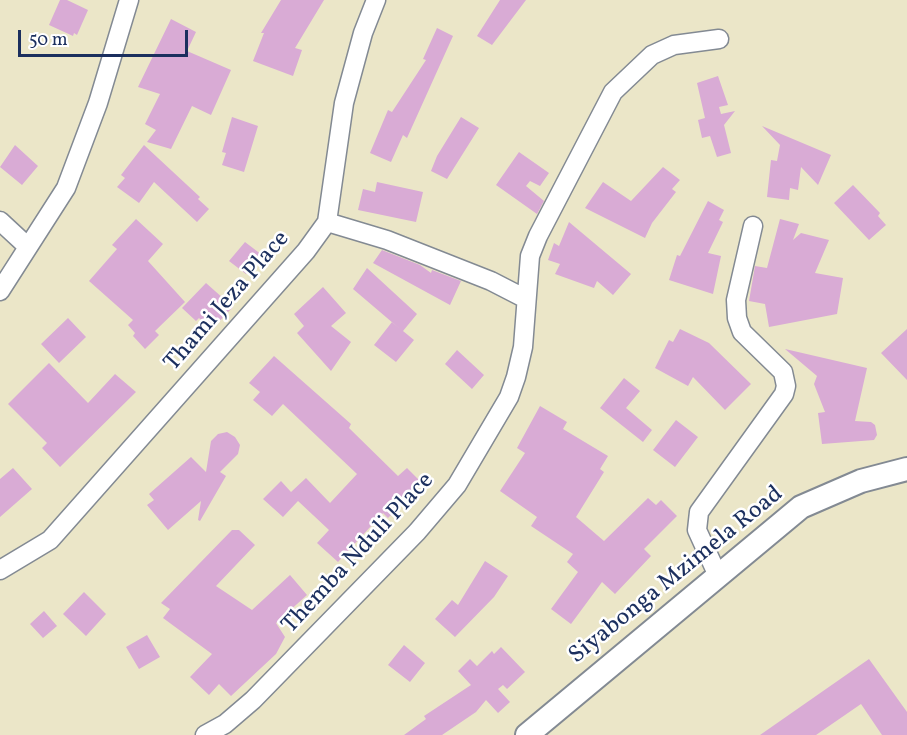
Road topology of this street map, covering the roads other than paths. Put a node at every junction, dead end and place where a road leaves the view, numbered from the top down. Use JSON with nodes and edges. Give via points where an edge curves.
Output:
{"nodes":[{"id":1,"x":129,"y":0,"type":"edge"},
{"id":2,"x":376,"y":0,"type":"edge"},
{"id":3,"x":719,"y":39,"type":"dead end"},
{"id":4,"x":0,"y":221,"type":"edge"},
{"id":5,"x":327,"y":222,"type":"junction"},
{"id":6,"x":753,"y":226,"type":"dead end"},
{"id":7,"x":27,"y":246,"type":"junction"},
{"id":8,"x":0,"y":291,"type":"edge"},
{"id":9,"x":526,"y":299,"type":"junction"},
{"id":10,"x":907,"y":469,"type":"edge"},
{"id":11,"x":0,"y":570,"type":"edge"},
{"id":12,"x":718,"y":576,"type":"junction"},
{"id":13,"x":205,"y":735,"type":"edge"},
{"id":14,"x":527,"y":735,"type":"edge"}],
"edges":[{"from":1,"to":7,"type":"street","via":[[98,103],[66,188]]},
{"from":2,"to":5,"type":"street","name":"Thami Jeza Place","via":[[344,103]]},
{"from":3,"to":9,"type":"street","name":"Themba Nduli Place","via":[[674,45],[652,56],[613,92],[538,236],[530,256]]},
{"from":4,"to":7,"type":"street"},
{"from":5,"to":9,"type":"street","via":[[398,244]]},
{"from":5,"to":11,"type":"street","name":"Thami Jeza Place","via":[[306,251],[50,540]]},
{"from":6,"to":12,"type":"street","via":[[736,300],[738,326],[783,372],[786,386],[699,512],[697,530]]},
{"from":7,"to":8,"type":"street"},
{"from":9,"to":13,"type":"street","name":"Themba Nduli Place","via":[[523,347],[508,397],[457,485],[253,700]]},
{"from":10,"to":12,"type":"street","name":"Siyabonga Mzimela Road","via":[[861,481],[801,507]]},
{"from":12,"to":14,"type":"street","name":"Siyabonga Mzimela Road"}]}
